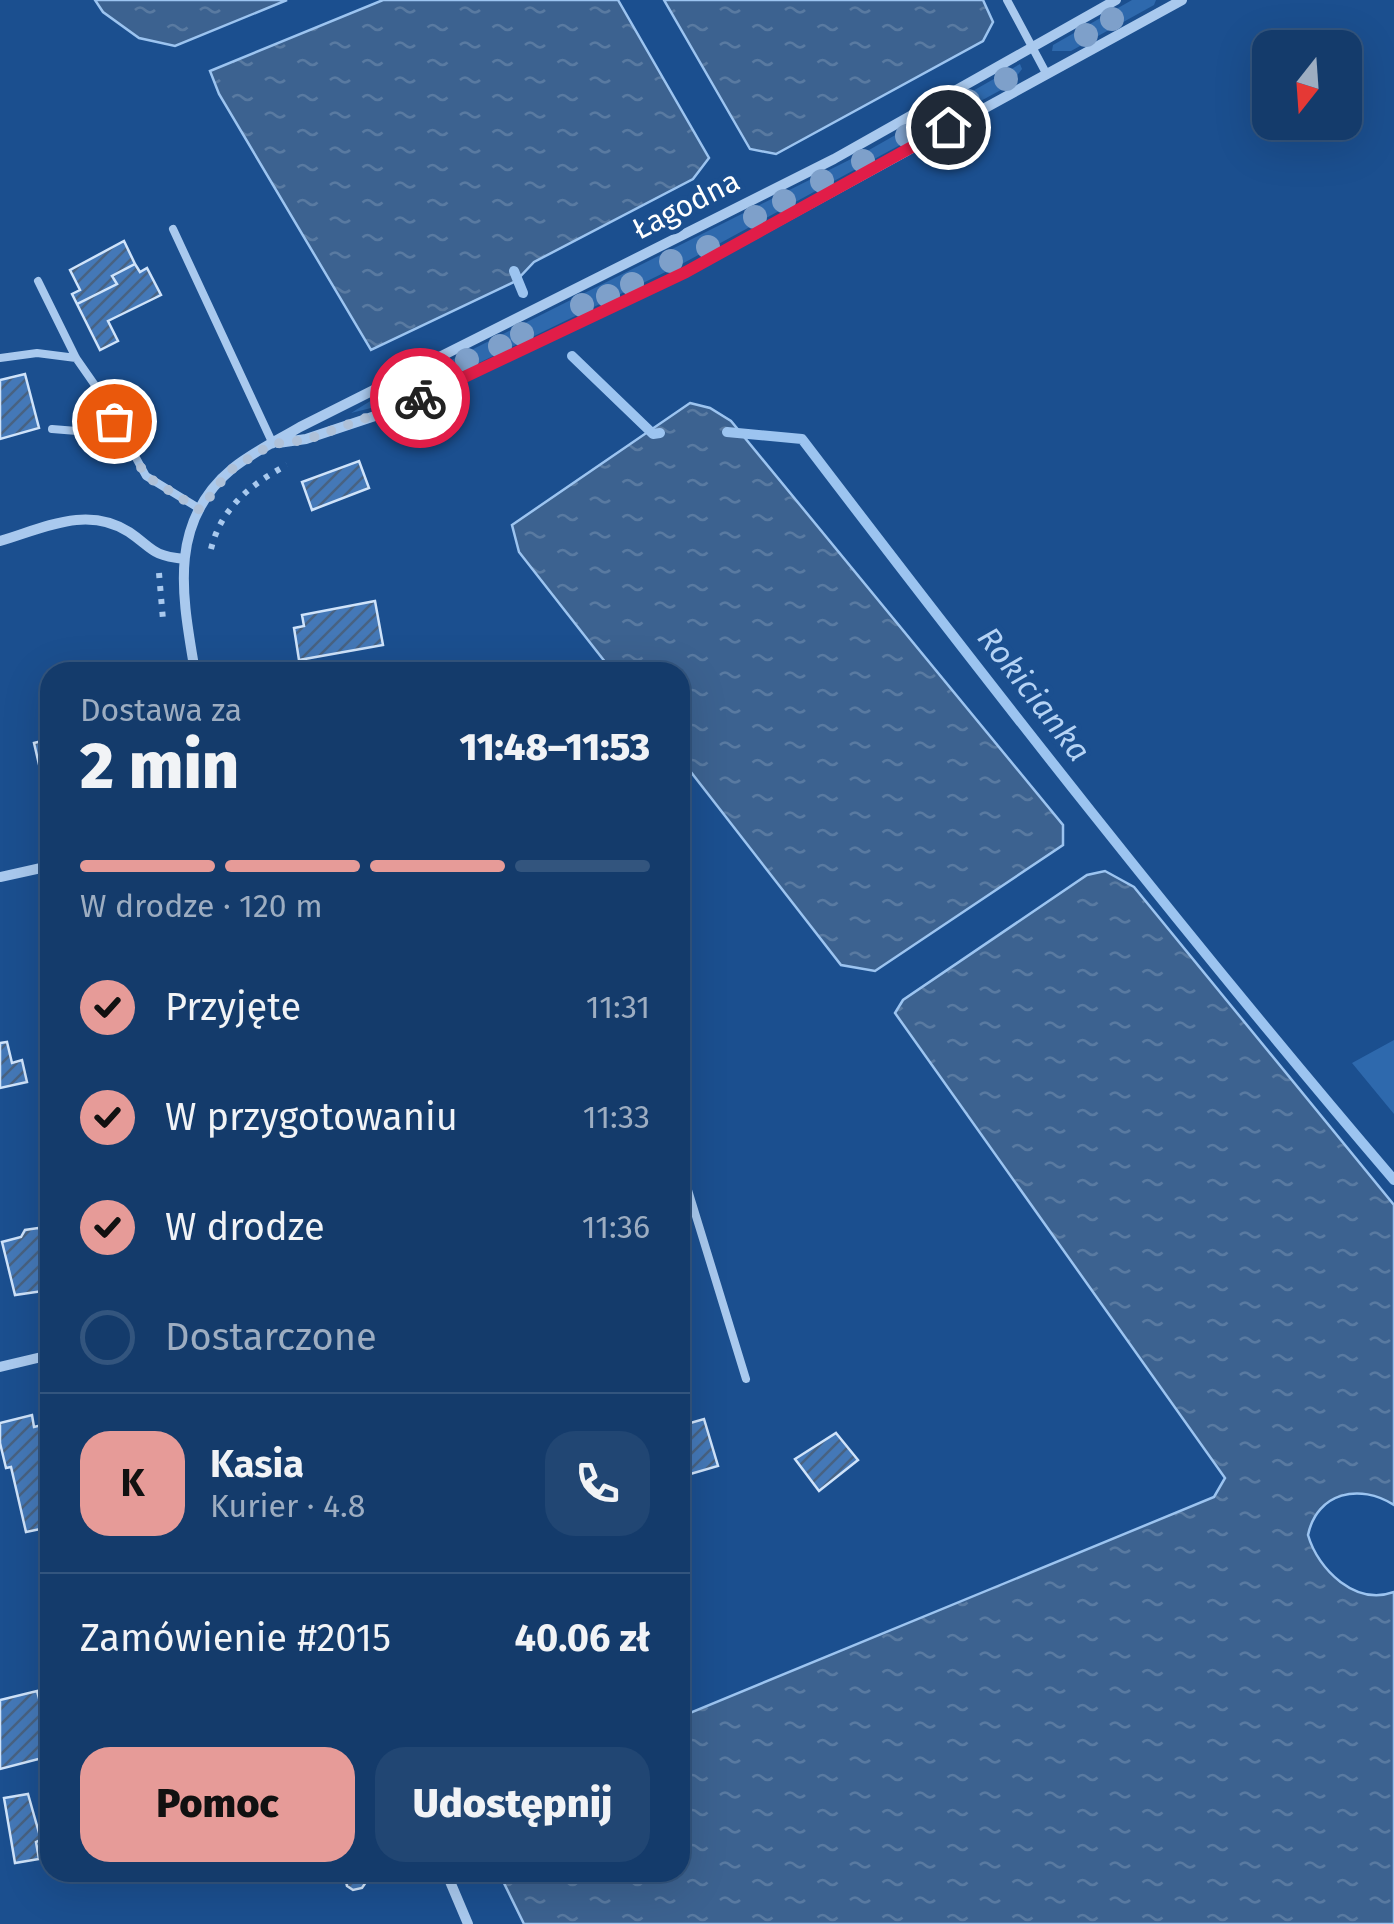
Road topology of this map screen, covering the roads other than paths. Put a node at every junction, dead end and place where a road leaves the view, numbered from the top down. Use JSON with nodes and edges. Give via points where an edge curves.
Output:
{"nodes":[{"id":1,"x":1007,"y":0,"type":"edge"},
{"id":2,"x":1116,"y":0,"type":"edge"},
{"id":3,"x":1182,"y":0,"type":"edge"},
{"id":4,"x":1032,"y":48,"type":"junction"},
{"id":5,"x":1046,"y":73,"type":"junction"},
{"id":6,"x":174,"y":229,"type":"dead end"},
{"id":7,"x":38,"y":281,"type":"dead end"},
{"id":8,"x":0,"y":358,"type":"edge"},
{"id":9,"x":76,"y":358,"type":"junction"},
{"id":10,"x":52,"y":428,"type":"dead end"},
{"id":11,"x":272,"y":444,"type":"junction"},
{"id":12,"x":130,"y":450,"type":"junction"},
{"id":13,"x":200,"y":510,"type":"junction"},
{"id":14,"x":0,"y":541,"type":"edge"},
{"id":15,"x":184,"y":559,"type":"junction"},
{"id":16,"x":193,"y":662,"type":"edge"},
{"id":17,"x":40,"y":868,"type":"edge"},
{"id":18,"x":0,"y":877,"type":"edge"},
{"id":19,"x":690,"y":1197,"type":"edge"},
{"id":20,"x":40,"y":1358,"type":"edge"},
{"id":21,"x":0,"y":1367,"type":"edge"},
{"id":22,"x":746,"y":1379,"type":"dead end"},
{"id":23,"x":450,"y":1882,"type":"edge"},
{"id":24,"x":468,"y":1924,"type":"edge"}],
"edges":[{"from":1,"to":4,"type":"lane"},
{"from":2,"to":4,"type":"street","name":"Łagodna"},
{"from":3,"to":5,"type":"street","name":"Łagodna"},
{"from":4,"to":5,"type":"lane"},
{"from":4,"to":11,"type":"street","name":"Łagodna","via":[[834,159]]},
{"from":5,"to":11,"type":"street","name":"Łagodna","via":[[686,272],[398,408],[306,440]]},
{"from":6,"to":11,"type":"lane"},
{"from":7,"to":9,"type":"lane"},
{"from":8,"to":9,"type":"lane"},
{"from":9,"to":12,"type":"lane"},
{"from":10,"to":12,"type":"lane","via":[[102,433]]},
{"from":11,"to":13,"type":"street","name":"Łagodna","via":[[229,471]]},
{"from":12,"to":13,"type":"lane","via":[[146,476]]},
{"from":13,"to":15,"type":"street","name":"Łagodna"},
{"from":14,"to":15,"type":"street","via":[[100,518],[160,556]]},
{"from":15,"to":16,"type":"street","name":"Łagodna"},
{"from":17,"to":18,"type":"street"},
{"from":19,"to":22,"type":"lane"},
{"from":20,"to":21,"type":"street"},
{"from":23,"to":24,"type":"street"}]}
